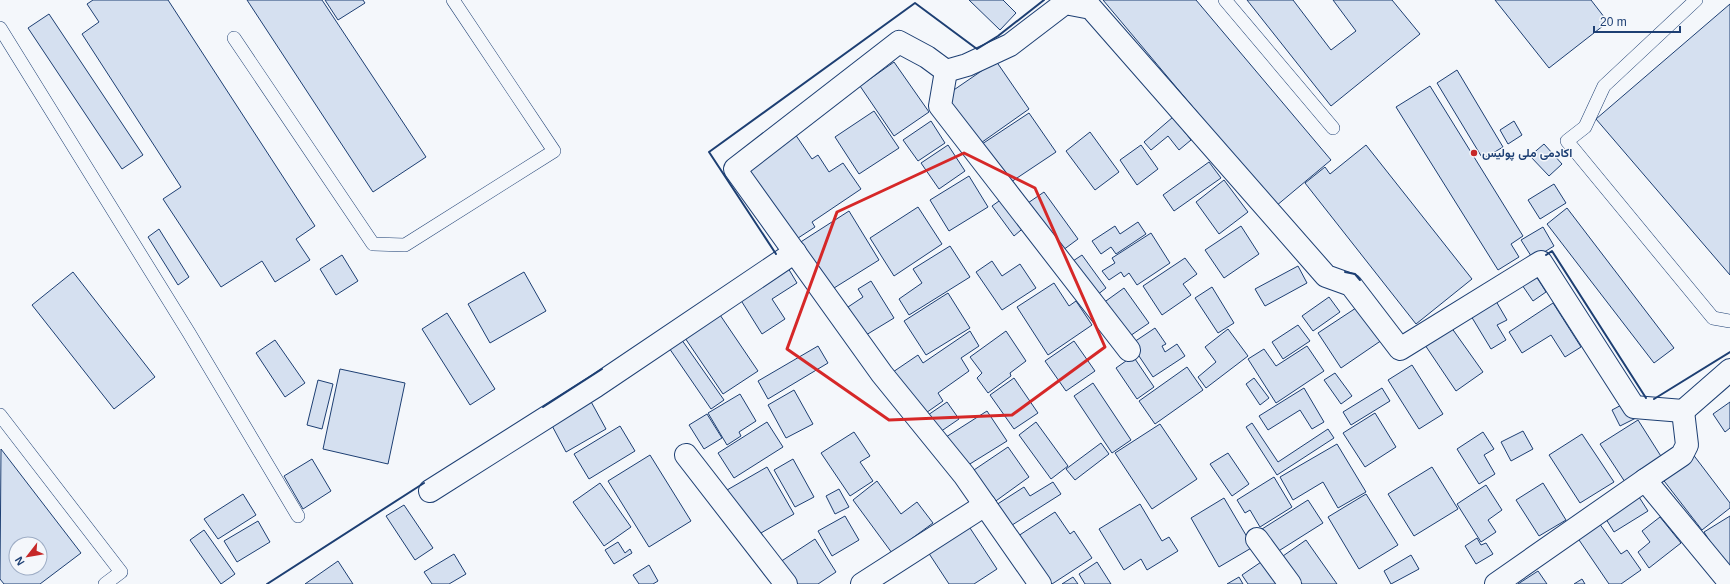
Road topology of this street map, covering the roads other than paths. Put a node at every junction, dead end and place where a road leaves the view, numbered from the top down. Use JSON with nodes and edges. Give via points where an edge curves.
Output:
{"nodes":[{"id":1,"x":453,"y":0,"type":"edge"},
{"id":2,"x":1225,"y":0,"type":"edge"},
{"id":3,"x":1696,"y":0,"type":"edge"},
{"id":4,"x":0,"y":28,"type":"edge"},
{"id":5,"x":234,"y":38,"type":"dead end"},
{"id":6,"x":946,"y":71,"type":"junction"},
{"id":7,"x":1333,"y":128,"type":"dead end"},
{"id":8,"x":795,"y":252,"type":"junction"},
{"id":9,"x":1730,"y":321,"type":"edge"},
{"id":10,"x":1129,"y":350,"type":"dead end"},
{"id":11,"x":1730,"y":370,"type":"edge"},
{"id":12,"x":1683,"y":411,"type":"junction"},
{"id":13,"x":0,"y":415,"type":"edge"},
{"id":14,"x":686,"y":455,"type":"dead end"},
{"id":15,"x":1645,"y":480,"type":"junction"},
{"id":16,"x":430,"y":491,"type":"dead end"},
{"id":17,"x":985,"y":505,"type":"junction"},
{"id":18,"x":298,"y":516,"type":"dead end"},
{"id":19,"x":1256,"y":539,"type":"dead end"},
{"id":20,"x":1730,"y":583,"type":"edge"},
{"id":21,"x":105,"y":584,"type":"edge"},
{"id":22,"x":786,"y":584,"type":"edge"},
{"id":23,"x":862,"y":584,"type":"edge"},
{"id":24,"x":1040,"y":584,"type":"edge"},
{"id":25,"x":1290,"y":584,"type":"edge"},
{"id":26,"x":1496,"y":584,"type":"edge"}],
"edges":[{"from":1,"to":5,"type":"lane","via":[[554,151],[404,245],[373,244]]},
{"from":2,"to":7,"type":"lane"},
{"from":3,"to":9,"type":"lane","via":[[1604,86],[1585,127],[1567,141],[1713,318]]},
{"from":4,"to":18,"type":"lane","via":[[189,333]]},
{"from":6,"to":8,"type":"street","via":[[899,42],[735,169]]},
{"from":6,"to":10,"type":"street","via":[[940,106]]},
{"from":6,"to":12,"type":"street","via":[[967,65],[1010,45],[1065,3],[1091,8],[1326,276],[1351,285],[1400,349],[1541,262],[1634,407]]},
{"from":8,"to":16,"type":"street","via":[[596,386]]},
{"from":8,"to":17,"type":"street","via":[[882,374],[964,475]]},
{"from":11,"to":12,"type":"street"},
{"from":12,"to":15,"type":"street","via":[[1686,445],[1682,455]]},
{"from":13,"to":21,"type":"lane","via":[[121,572]]},
{"from":14,"to":22,"type":"street"},
{"from":15,"to":20,"type":"street"},
{"from":15,"to":26,"type":"street"},
{"from":17,"to":23,"type":"street"},
{"from":17,"to":24,"type":"street"},
{"from":19,"to":25,"type":"street"}]}
